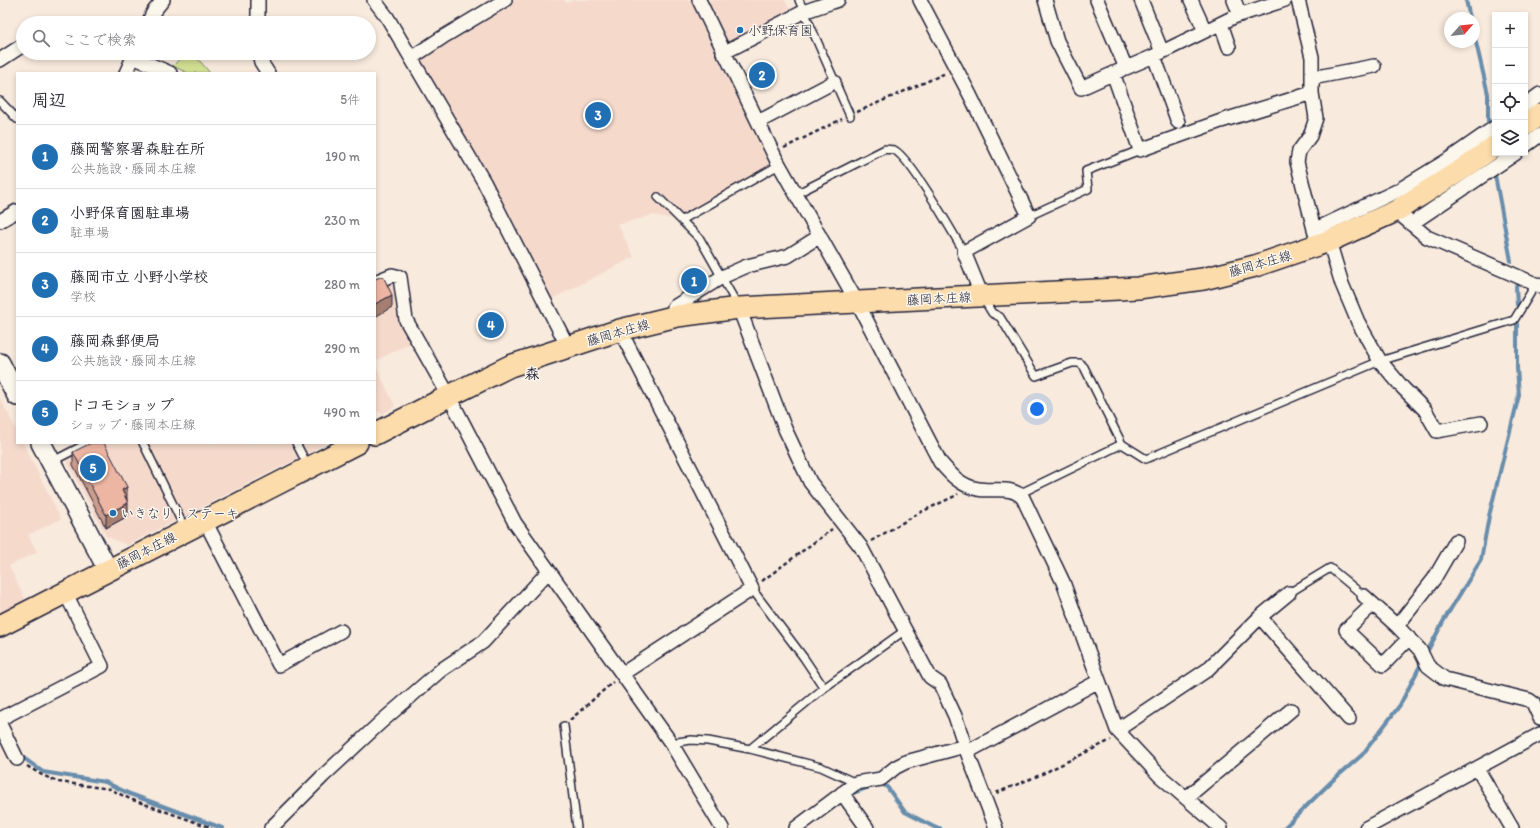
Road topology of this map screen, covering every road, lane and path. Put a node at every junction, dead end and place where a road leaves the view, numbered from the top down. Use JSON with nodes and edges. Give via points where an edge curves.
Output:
{"nodes":[{"id":1,"x":163,"y":0,"type":"edge"},
{"id":2,"x":258,"y":0,"type":"edge"},
{"id":3,"x":375,"y":0,"type":"edge"},
{"id":4,"x":505,"y":0,"type":"edge"},
{"id":5,"x":699,"y":0,"type":"edge"},
{"id":6,"x":838,"y":0,"type":"edge"},
{"id":7,"x":920,"y":0,"type":"edge"},
{"id":8,"x":1045,"y":0,"type":"edge"},
{"id":9,"x":1097,"y":0,"type":"edge"},
{"id":10,"x":1141,"y":0,"type":"edge"},
{"id":11,"x":1191,"y":0,"type":"edge"},
{"id":12,"x":1234,"y":0,"type":"edge"},
{"id":13,"x":1285,"y":0,"type":"edge"},
{"id":14,"x":1298,"y":0,"type":"edge"},
{"id":15,"x":801,"y":6,"type":"edge"},
{"id":16,"x":1240,"y":15,"type":"junction"},
{"id":17,"x":152,"y":16,"type":"edge"},
{"id":18,"x":258,"y":16,"type":"edge"},
{"id":19,"x":1221,"y":24,"type":"junction"},
{"id":20,"x":1205,"y":31,"type":"junction"},
{"id":21,"x":1229,"y":47,"type":"dead end"},
{"id":22,"x":16,"y":50,"type":"edge"},
{"id":23,"x":723,"y":53,"type":"junction"},
{"id":24,"x":1158,"y":54,"type":"junction"},
{"id":25,"x":411,"y":58,"type":"junction"},
{"id":26,"x":0,"y":60,"type":"edge"},
{"id":27,"x":132,"y":60,"type":"edge"},
{"id":28,"x":144,"y":60,"type":"edge"},
{"id":29,"x":260,"y":60,"type":"edge"},
{"id":30,"x":1374,"y":66,"type":"dead end"},
{"id":31,"x":1126,"y":68,"type":"junction"},
{"id":32,"x":956,"y":69,"type":"junction"},
{"id":33,"x":126,"y":72,"type":"edge"},
{"id":34,"x":168,"y":72,"type":"edge"},
{"id":35,"x":267,"y":72,"type":"edge"},
{"id":36,"x":1114,"y":73,"type":"junction"},
{"id":37,"x":1312,"y":78,"type":"junction"},
{"id":38,"x":834,"y":82,"type":"junction"},
{"id":39,"x":1312,"y":93,"type":"junction"},
{"id":40,"x":1540,"y":94,"type":"edge"},
{"id":41,"x":0,"y":101,"type":"edge"},
{"id":42,"x":1528,"y":103,"type":"edge"},
{"id":43,"x":1540,"y":114,"type":"edge"},
{"id":44,"x":850,"y":116,"type":"junction"},
{"id":45,"x":16,"y":118,"type":"edge"},
{"id":46,"x":758,"y":122,"type":"junction"},
{"id":47,"x":1178,"y":122,"type":"dead end"},
{"id":48,"x":1528,"y":123,"type":"edge"},
{"id":49,"x":1492,"y":129,"type":"edge"},
{"id":50,"x":1540,"y":135,"type":"edge"},
{"id":51,"x":1528,"y":144,"type":"edge"},
{"id":52,"x":1492,"y":148,"type":"edge"},
{"id":53,"x":1140,"y":150,"type":"junction"},
{"id":54,"x":773,"y":153,"type":"junction"},
{"id":55,"x":1511,"y":156,"type":"edge"},
{"id":56,"x":780,"y":166,"type":"junction"},
{"id":57,"x":796,"y":194,"type":"junction"},
{"id":58,"x":658,"y":197,"type":"dead end"},
{"id":59,"x":16,"y":212,"type":"edge"},
{"id":60,"x":1030,"y":216,"type":"junction"},
{"id":61,"x":1404,"y":218,"type":"junction"},
{"id":62,"x":682,"y":220,"type":"junction"},
{"id":63,"x":0,"y":221,"type":"edge"},
{"id":64,"x":820,"y":236,"type":"junction"},
{"id":65,"x":1320,"y":239,"type":"junction"},
{"id":66,"x":964,"y":252,"type":"junction"},
{"id":67,"x":722,"y":277,"type":"junction"},
{"id":68,"x":376,"y":282,"type":"edge"},
{"id":69,"x":1538,"y":285,"type":"edge"},
{"id":70,"x":982,"y":296,"type":"junction"},
{"id":71,"x":858,"y":302,"type":"junction"},
{"id":72,"x":739,"y":308,"type":"junction"},
{"id":73,"x":673,"y":317,"type":"junction"},
{"id":74,"x":620,"y":330,"type":"junction"},
{"id":75,"x":568,"y":347,"type":"junction"},
{"id":76,"x":1380,"y":361,"type":"junction"},
{"id":77,"x":0,"y":363,"type":"edge"},
{"id":78,"x":16,"y":394,"type":"edge"},
{"id":79,"x":449,"y":396,"type":"junction"},
{"id":80,"x":1482,"y":424,"type":"dead end"},
{"id":81,"x":376,"y":432,"type":"edge"},
{"id":82,"x":42,"y":444,"type":"edge"},
{"id":83,"x":86,"y":444,"type":"edge"},
{"id":84,"x":143,"y":444,"type":"edge"},
{"id":85,"x":297,"y":444,"type":"edge"},
{"id":86,"x":355,"y":444,"type":"edge"},
{"id":87,"x":1122,"y":444,"type":"junction"},
{"id":88,"x":51,"y":462,"type":"junction"},
{"id":89,"x":309,"y":468,"type":"junction"},
{"id":90,"x":966,"y":485,"type":"junction"},
{"id":91,"x":1019,"y":494,"type":"junction"},
{"id":92,"x":205,"y":521,"type":"junction"},
{"id":93,"x":842,"y":522,"type":"junction"},
{"id":94,"x":186,"y":531,"type":"junction"},
{"id":95,"x":1456,"y":542,"type":"dead end"},
{"id":96,"x":861,"y":547,"type":"junction"},
{"id":97,"x":108,"y":570,"type":"junction"},
{"id":98,"x":548,"y":572,"type":"junction"},
{"id":99,"x":752,"y":589,"type":"junction"},
{"id":100,"x":65,"y":592,"type":"junction"},
{"id":101,"x":1289,"y":593,"type":"joint"},
{"id":102,"x":1369,"y":600,"type":"junction"},
{"id":103,"x":1260,"y":617,"type":"junction"},
{"id":104,"x":0,"y":626,"type":"edge"},
{"id":105,"x":1397,"y":626,"type":"junction"},
{"id":106,"x":904,"y":630,"type":"junction"},
{"id":107,"x":340,"y":631,"type":"dead end"},
{"id":108,"x":1409,"y":638,"type":"junction"},
{"id":109,"x":622,"y":674,"type":"junction"},
{"id":110,"x":1099,"y":681,"type":"junction"},
{"id":111,"x":824,"y":688,"type":"junction"},
{"id":112,"x":1291,"y":710,"type":"dead end"},
{"id":113,"x":1540,"y":718,"type":"edge"},
{"id":114,"x":0,"y":719,"type":"edge"},
{"id":115,"x":1349,"y":720,"type":"dead end"},
{"id":116,"x":0,"y":724,"type":"edge"},
{"id":117,"x":564,"y":726,"type":"joint"},
{"id":118,"x":1119,"y":733,"type":"junction"},
{"id":119,"x":1540,"y":734,"type":"edge"},
{"id":120,"x":671,"y":743,"type":"junction"},
{"id":121,"x":750,"y":749,"type":"junction"},
{"id":122,"x":966,"y":749,"type":"junction"},
{"id":123,"x":17,"y":759,"type":"joint"},
{"id":124,"x":1477,"y":768,"type":"junction"},
{"id":125,"x":856,"y":783,"type":"junction"},
{"id":126,"x":842,"y":793,"type":"junction"},
{"id":127,"x":984,"y":797,"type":"junction"},
{"id":128,"x":1186,"y":798,"type":"junction"},
{"id":129,"x":861,"y":826,"type":"edge"},
{"id":130,"x":212,"y":828,"type":"edge"},
{"id":131,"x":271,"y":828,"type":"edge"},
{"id":132,"x":577,"y":828,"type":"edge"},
{"id":133,"x":722,"y":828,"type":"edge"},
{"id":134,"x":796,"y":828,"type":"edge"},
{"id":135,"x":996,"y":828,"type":"edge"},
{"id":136,"x":1222,"y":828,"type":"edge"},
{"id":137,"x":1366,"y":828,"type":"edge"},
{"id":138,"x":1512,"y":828,"type":"edge"}],
"edges":[{"from":1,"to":17,"type":"street"},
{"from":2,"to":18,"type":"street"},
{"from":3,"to":25,"type":"street"},
{"from":4,"to":25,"type":"street"},
{"from":5,"to":23,"type":"street"},
{"from":6,"to":15,"type":"street"},
{"from":7,"to":32,"type":"street"},
{"from":8,"to":36,"type":"street","via":[[1057,41],[1081,88]]},
{"from":9,"to":31,"type":"street"},
{"from":10,"to":24,"type":"street"},
{"from":11,"to":20,"type":"street"},
{"from":12,"to":16,"type":"street"},
{"from":13,"to":16,"type":"street"},
{"from":14,"to":37,"type":"street","via":[[1312,57]]},
{"from":15,"to":23,"type":"street"},
{"from":15,"to":38,"type":"lane"},
{"from":16,"to":19,"type":"street"},
{"from":19,"to":20,"type":"street"},
{"from":19,"to":21,"type":"street"},
{"from":20,"to":24,"type":"street"},
{"from":22,"to":26,"type":"street"},
{"from":23,"to":46,"type":"street"},
{"from":24,"to":31,"type":"street"},
{"from":24,"to":47,"type":"street"},
{"from":25,"to":75,"type":"street","via":[[484,182]]},
{"from":27,"to":33,"type":"street"},
{"from":28,"to":34,"type":"street"},
{"from":29,"to":35,"type":"street"},
{"from":30,"to":37,"type":"street"},
{"from":31,"to":36,"type":"street"},
{"from":32,"to":44,"type":"path"},
{"from":32,"to":60,"type":"street"},
{"from":36,"to":53,"type":"street"},
{"from":37,"to":39,"type":"street"},
{"from":38,"to":44,"type":"lane"},
{"from":38,"to":46,"type":"street"},
{"from":39,"to":53,"type":"street","via":[[1221,121]]},
{"from":39,"to":65,"type":"street","via":[[1316,118],[1310,136],[1299,151],[1297,162]]},
{"from":40,"to":42,"type":"street"},
{"from":41,"to":45,"type":"lane"},
{"from":43,"to":48,"type":"main road"},
{"from":44,"to":54,"type":"path"},
{"from":46,"to":54,"type":"street"},
{"from":49,"to":65,"type":"street","via":[[1446,161]]},
{"from":50,"to":51,"type":"street"},
{"from":52,"to":61,"type":"main road","name":"藤岡本庄線"},
{"from":53,"to":60,"type":"lane","via":[[1086,171],[1088,189]]},
{"from":54,"to":56,"type":"street"},
{"from":55,"to":61,"type":"street"},
{"from":56,"to":57,"type":"street"},
{"from":56,"to":62,"type":"lane"},
{"from":57,"to":64,"type":"street"},
{"from":57,"to":66,"type":"lane","via":[[884,150],[893,150],[904,159]]},
{"from":58,"to":62,"type":"lane"},
{"from":59,"to":63,"type":"street"},
{"from":60,"to":66,"type":"street"},
{"from":61,"to":65,"type":"main road","name":"藤岡本庄線"},
{"from":61,"to":69,"type":"street","via":[[1427,237]]},
{"from":62,"to":67,"type":"lane","via":[[700,238]]},
{"from":64,"to":67,"type":"street","via":[[788,256],[747,266]]},
{"from":64,"to":71,"type":"street"},
{"from":65,"to":70,"type":"main road","name":"藤岡本庄線","via":[[1255,266],[1181,282],[1138,288]]},
{"from":65,"to":76,"type":"street","via":[[1358,322]]},
{"from":66,"to":70,"type":"street"},
{"from":67,"to":72,"type":"lane"},
{"from":67,"to":73,"type":"street","via":[[674,307]]},
{"from":68,"to":79,"type":"street","via":[[392,275],[400,277],[406,320]]},
{"from":69,"to":76,"type":"lane","via":[[1514,320]]},
{"from":70,"to":71,"type":"main road","name":"藤岡本庄線"},
{"from":70,"to":87,"type":"lane","via":[[992,313],[1000,317],[1036,376],[1072,363],[1080,363],[1084,367]]},
{"from":71,"to":72,"type":"main road","name":"藤岡本庄線"},
{"from":71,"to":90,"type":"street","via":[[940,462],[952,476]]},
{"from":72,"to":73,"type":"main road","name":"藤岡本庄線"},
{"from":72,"to":93,"type":"street","via":[[785,429],[810,482]]},
{"from":73,"to":74,"type":"main road","name":"藤岡本庄線"},
{"from":74,"to":75,"type":"main road","name":"藤岡本庄線"},
{"from":74,"to":99,"type":"street"},
{"from":75,"to":79,"type":"main road","name":"藤岡本庄線","via":[[510,366]]},
{"from":76,"to":80,"type":"street","via":[[1425,410],[1437,431]]},
{"from":76,"to":87,"type":"lane","via":[[1146,459]]},
{"from":77,"to":78,"type":"street"},
{"from":79,"to":81,"type":"main road","name":"藤岡本庄線"},
{"from":79,"to":98,"type":"street","via":[[515,524]]},
{"from":82,"to":88,"type":"street"},
{"from":83,"to":88,"type":"lane"},
{"from":84,"to":94,"type":"lane"},
{"from":85,"to":89,"type":"lane"},
{"from":86,"to":89,"type":"main road","name":"藤岡本庄線"},
{"from":87,"to":91,"type":"lane"},
{"from":88,"to":97,"type":"street"},
{"from":89,"to":92,"type":"main road","name":"藤岡本庄線"},
{"from":90,"to":91,"type":"street","via":[[978,489],[1012,490]]},
{"from":90,"to":96,"type":"path","via":[[955,496],[921,512]]},
{"from":91,"to":110,"type":"street","via":[[1032,514],[1063,582]]},
{"from":92,"to":94,"type":"main road","name":"藤岡本庄線"},
{"from":92,"to":107,"type":"street","via":[[279,665]]},
{"from":93,"to":96,"type":"street"},
{"from":93,"to":99,"type":"path"},
{"from":94,"to":97,"type":"main road","name":"藤岡本庄線"},
{"from":95,"to":105,"type":"street","via":[[1434,579]]},
{"from":96,"to":106,"type":"street"},
{"from":97,"to":100,"type":"main road","name":"藤岡本庄線"},
{"from":98,"to":109,"type":"street"},
{"from":98,"to":131,"type":"street","via":[[483,642],[441,670],[323,776]]},
{"from":99,"to":109,"type":"street"},
{"from":99,"to":111,"type":"lane"},
{"from":100,"to":104,"type":"main road","name":"藤岡本庄線"},
{"from":100,"to":114,"type":"street","via":[[102,666]]},
{"from":101,"to":102,"type":"lane","via":[[1330,568]]},
{"from":101,"to":103,"type":"street"},
{"from":102,"to":105,"type":"street"},
{"from":102,"to":108,"type":"street","via":[[1346,630],[1383,665]]},
{"from":103,"to":115,"type":"street"},
{"from":103,"to":118,"type":"street","via":[[1207,670]]},
{"from":105,"to":108,"type":"street"},
{"from":106,"to":111,"type":"lane"},
{"from":106,"to":122,"type":"street","via":[[930,677],[940,684],[955,716]]},
{"from":108,"to":113,"type":"street","via":[[1420,650],[1428,666],[1445,679],[1529,700]]},
{"from":109,"to":117,"type":"path"},
{"from":109,"to":120,"type":"street"},
{"from":110,"to":118,"type":"street"},
{"from":110,"to":122,"type":"street"},
{"from":111,"to":121,"type":"lane"},
{"from":112,"to":128,"type":"street"},
{"from":116,"to":123,"type":"street"},
{"from":117,"to":132,"type":"lane"},
{"from":118,"to":127,"type":"path","via":[[1040,775]]},
{"from":118,"to":128,"type":"street","via":[[1160,776]]},
{"from":119,"to":124,"type":"street"},
{"from":120,"to":121,"type":"lane","via":[[708,741]]},
{"from":120,"to":133,"type":"street"},
{"from":121,"to":125,"type":"lane","via":[[821,767]]},
{"from":122,"to":125,"type":"street","via":[[906,762],[881,779]]},
{"from":122,"to":127,"type":"street"},
{"from":123,"to":130,"type":"path","via":[[42,775],[59,782],[110,789],[130,799]]},
{"from":124,"to":137,"type":"street"},
{"from":124,"to":138,"type":"street"},
{"from":125,"to":126,"type":"street"},
{"from":126,"to":129,"type":"street"},
{"from":126,"to":134,"type":"street"},
{"from":127,"to":135,"type":"street"},
{"from":128,"to":136,"type":"street"}]}
